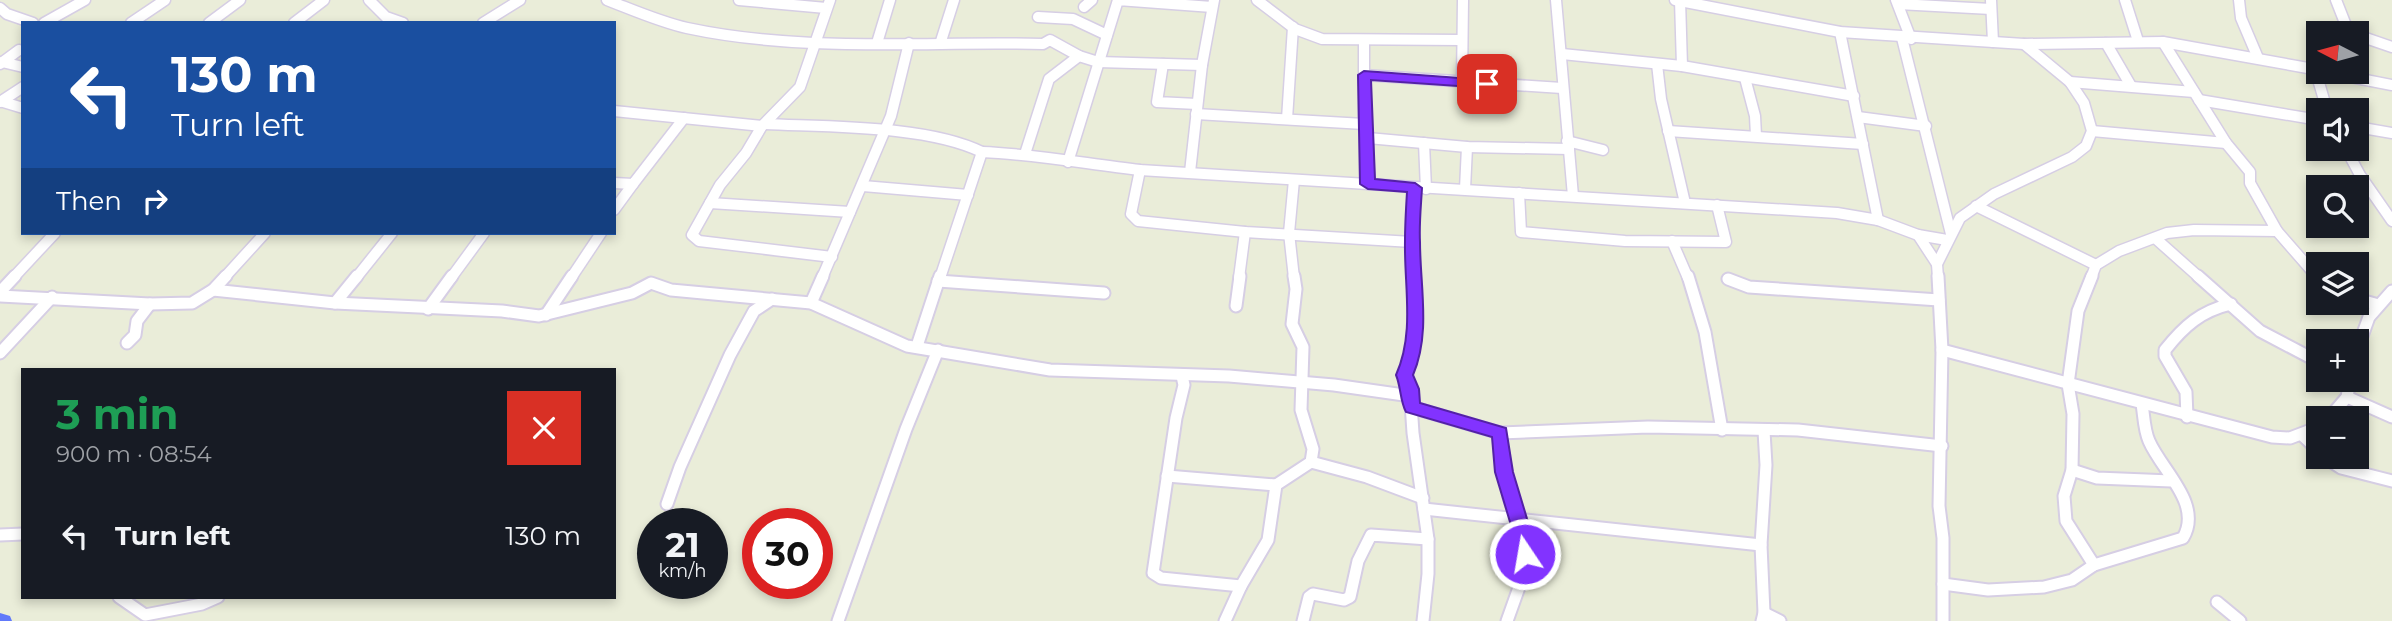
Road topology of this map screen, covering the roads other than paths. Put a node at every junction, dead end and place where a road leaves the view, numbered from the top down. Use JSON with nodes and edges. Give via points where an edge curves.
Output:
{"nodes":[{"id":1,"x":85,"y":0,"type":"edge"},
{"id":2,"x":165,"y":0,"type":"edge"},
{"id":3,"x":240,"y":0,"type":"edge"},
{"id":4,"x":324,"y":0,"type":"edge"},
{"id":5,"x":369,"y":0,"type":"edge"},
{"id":6,"x":520,"y":0,"type":"edge"},
{"id":7,"x":607,"y":0,"type":"edge"},
{"id":8,"x":739,"y":0,"type":"edge"},
{"id":9,"x":891,"y":0,"type":"edge"},
{"id":10,"x":954,"y":0,"type":"edge"},
{"id":11,"x":1111,"y":0,"type":"edge"},
{"id":12,"x":1257,"y":0,"type":"edge"},
{"id":13,"x":1463,"y":0,"type":"edge"},
{"id":14,"x":1556,"y":0,"type":"edge"},
{"id":15,"x":1678,"y":0,"type":"edge"},
{"id":16,"x":2125,"y":0,"type":"edge"},
{"id":17,"x":2239,"y":0,"type":"edge"},
{"id":18,"x":2336,"y":0,"type":"edge"},
{"id":19,"x":1118,"y":1,"type":"edge"},
{"id":20,"x":1145,"y":1,"type":"edge"},
{"id":21,"x":769,"y":2,"type":"edge"},
{"id":22,"x":1897,"y":2,"type":"edge"},
{"id":23,"x":828,"y":4,"type":"edge"},
{"id":24,"x":1213,"y":4,"type":"edge"},
{"id":25,"x":1991,"y":5,"type":"edge"},
{"id":26,"x":0,"y":8,"type":"edge"},
{"id":27,"x":383,"y":15,"type":"junction"},
{"id":28,"x":1038,"y":17,"type":"dead end"},
{"id":29,"x":27,"y":21,"type":"edge"},
{"id":30,"x":48,"y":21,"type":"edge"},
{"id":31,"x":134,"y":21,"type":"edge"},
{"id":32,"x":212,"y":21,"type":"edge"},
{"id":33,"x":297,"y":21,"type":"edge"},
{"id":34,"x":376,"y":21,"type":"edge"},
{"id":35,"x":398,"y":21,"type":"edge"},
{"id":36,"x":486,"y":21,"type":"edge"},
{"id":37,"x":2344,"y":21,"type":"edge"},
{"id":38,"x":1293,"y":27,"type":"junction"},
{"id":39,"x":1840,"y":33,"type":"junction"},
{"id":40,"x":1107,"y":35,"type":"junction"},
{"id":41,"x":1906,"y":39,"type":"junction"},
{"id":42,"x":2370,"y":39,"type":"edge"},
{"id":43,"x":1461,"y":40,"type":"junction"},
{"id":44,"x":941,"y":41,"type":"junction"},
{"id":45,"x":1364,"y":41,"type":"junction"},
{"id":46,"x":2138,"y":41,"type":"junction"},
{"id":47,"x":815,"y":42,"type":"junction"},
{"id":48,"x":1993,"y":42,"type":"junction"},
{"id":49,"x":2162,"y":42,"type":"junction"},
{"id":50,"x":877,"y":43,"type":"junction"},
{"id":51,"x":909,"y":43,"type":"junction"},
{"id":52,"x":2106,"y":43,"type":"junction"},
{"id":53,"x":2024,"y":44,"type":"junction"},
{"id":54,"x":2392,"y":47,"type":"edge"},
{"id":55,"x":19,"y":50,"type":"dead end"},
{"id":56,"x":1562,"y":54,"type":"junction"},
{"id":57,"x":1079,"y":56,"type":"junction"},
{"id":58,"x":2259,"y":58,"type":"junction"},
{"id":59,"x":1098,"y":62,"type":"junction"},
{"id":60,"x":1,"y":63,"type":"edge"},
{"id":61,"x":1163,"y":64,"type":"junction"},
{"id":62,"x":1657,"y":64,"type":"junction"},
{"id":63,"x":1202,"y":65,"type":"junction"},
{"id":64,"x":1682,"y":66,"type":"junction"},
{"id":65,"x":21,"y":67,"type":"edge"},
{"id":66,"x":2306,"y":68,"type":"edge"},
{"id":67,"x":1364,"y":75,"type":"junction"},
{"id":68,"x":1745,"y":78,"type":"junction"},
{"id":69,"x":2370,"y":81,"type":"edge"},
{"id":70,"x":1462,"y":82,"type":"junction"},
{"id":71,"x":2070,"y":82,"type":"junction"},
{"id":72,"x":2392,"y":85,"type":"edge"},
{"id":73,"x":2132,"y":86,"type":"junction"},
{"id":74,"x":21,"y":88,"type":"edge"},
{"id":75,"x":1562,"y":88,"type":"junction"},
{"id":76,"x":1854,"y":96,"type":"junction"},
{"id":77,"x":2197,"y":96,"type":"junction"},
{"id":78,"x":0,"y":101,"type":"edge"},
{"id":79,"x":21,"y":107,"type":"edge"},
{"id":80,"x":1197,"y":109,"type":"junction"},
{"id":81,"x":616,"y":111,"type":"edge"},
{"id":82,"x":1858,"y":117,"type":"junction"},
{"id":83,"x":2306,"y":117,"type":"edge"},
{"id":84,"x":684,"y":118,"type":"junction"},
{"id":85,"x":1287,"y":119,"type":"junction"},
{"id":86,"x":1364,"y":124,"type":"junction"},
{"id":87,"x":764,"y":125,"type":"junction"},
{"id":88,"x":1926,"y":126,"type":"junction"},
{"id":89,"x":2369,"y":129,"type":"edge"},
{"id":90,"x":885,"y":130,"type":"junction"},
{"id":91,"x":1668,"y":131,"type":"junction"},
{"id":92,"x":2092,"y":131,"type":"junction"},
{"id":93,"x":2392,"y":132,"type":"edge"},
{"id":94,"x":1756,"y":136,"type":"junction"},
{"id":95,"x":1368,"y":138,"type":"junction"},
{"id":96,"x":1424,"y":143,"type":"junction"},
{"id":97,"x":2226,"y":143,"type":"junction"},
{"id":98,"x":1863,"y":144,"type":"junction"},
{"id":99,"x":1568,"y":145,"type":"junction"},
{"id":100,"x":1467,"y":147,"type":"junction"},
{"id":101,"x":1603,"y":150,"type":"dead end"},
{"id":102,"x":982,"y":152,"type":"junction"},
{"id":103,"x":1025,"y":154,"type":"junction"},
{"id":104,"x":2354,"y":161,"type":"edge"},
{"id":105,"x":1068,"y":162,"type":"junction"},
{"id":106,"x":1139,"y":170,"type":"junction"},
{"id":107,"x":1190,"y":172,"type":"junction"},
{"id":108,"x":1294,"y":180,"type":"junction"},
{"id":109,"x":616,"y":183,"type":"edge"},
{"id":110,"x":633,"y":184,"type":"junction"},
{"id":111,"x":1368,"y":184,"type":"junction"},
{"id":112,"x":863,"y":186,"type":"junction"},
{"id":113,"x":1420,"y":188,"type":"junction"},
{"id":114,"x":1465,"y":189,"type":"junction"},
{"id":115,"x":1519,"y":192,"type":"junction"},
{"id":116,"x":968,"y":195,"type":"junction"},
{"id":117,"x":1573,"y":195,"type":"junction"},
{"id":118,"x":710,"y":203,"type":"junction"},
{"id":119,"x":1685,"y":203,"type":"junction"},
{"id":120,"x":1717,"y":205,"type":"junction"},
{"id":121,"x":1976,"y":206,"type":"junction"},
{"id":122,"x":616,"y":208,"type":"edge"},
{"id":123,"x":850,"y":212,"type":"junction"},
{"id":124,"x":1878,"y":220,"type":"junction"},
{"id":125,"x":2392,"y":220,"type":"edge"},
{"id":126,"x":2277,"y":231,"type":"junction"},
{"id":127,"x":1245,"y":232,"type":"junction"},
{"id":128,"x":1289,"y":233,"type":"junction"},
{"id":129,"x":53,"y":235,"type":"edge"},
{"id":130,"x":263,"y":235,"type":"edge"},
{"id":131,"x":390,"y":235,"type":"edge"},
{"id":132,"x":483,"y":235,"type":"edge"},
{"id":133,"x":600,"y":235,"type":"edge"},
{"id":134,"x":1918,"y":235,"type":"junction"},
{"id":135,"x":1949,"y":237,"type":"junction"},
{"id":136,"x":2154,"y":238,"type":"junction"},
{"id":137,"x":1672,"y":241,"type":"junction"},
{"id":138,"x":1412,"y":242,"type":"junction"},
{"id":139,"x":832,"y":257,"type":"junction"},
{"id":140,"x":1937,"y":264,"type":"junction"},
{"id":141,"x":2306,"y":264,"type":"edge"},
{"id":142,"x":2096,"y":265,"type":"junction"},
{"id":143,"x":1728,"y":279,"type":"dead end"},
{"id":144,"x":938,"y":281,"type":"junction"},
{"id":145,"x":213,"y":290,"type":"junction"},
{"id":146,"x":2392,"y":291,"type":"edge"},
{"id":147,"x":1104,"y":293,"type":"dead end"},
{"id":148,"x":0,"y":294,"type":"edge"},
{"id":149,"x":52,"y":297,"type":"junction"},
{"id":150,"x":772,"y":299,"type":"junction"},
{"id":151,"x":1939,"y":300,"type":"junction"},
{"id":152,"x":2369,"y":302,"type":"edge"},
{"id":153,"x":335,"y":303,"type":"junction"},
{"id":154,"x":811,"y":303,"type":"junction"},
{"id":155,"x":150,"y":304,"type":"junction"},
{"id":156,"x":2231,"y":304,"type":"junction"},
{"id":157,"x":2375,"y":304,"type":"junction"},
{"id":158,"x":1236,"y":306,"type":"dead end"},
{"id":159,"x":428,"y":309,"type":"junction"},
{"id":160,"x":546,"y":315,"type":"junction"},
{"id":161,"x":2362,"y":329,"type":"edge"},
{"id":162,"x":127,"y":342,"type":"dead end"},
{"id":163,"x":917,"y":346,"type":"junction"},
{"id":164,"x":938,"y":350,"type":"junction"},
{"id":165,"x":1942,"y":350,"type":"junction"},
{"id":166,"x":0,"y":353,"type":"edge"},
{"id":167,"x":2306,"y":356,"type":"edge"},
{"id":168,"x":1182,"y":376,"type":"junction"},
{"id":169,"x":1301,"y":382,"type":"junction"},
{"id":170,"x":2068,"y":384,"type":"junction"},
{"id":171,"x":2348,"y":392,"type":"edge"},
{"id":172,"x":2347,"y":397,"type":"junction"},
{"id":173,"x":1411,"y":402,"type":"junction"},
{"id":174,"x":2142,"y":404,"type":"junction"},
{"id":175,"x":2339,"y":406,"type":"edge"},
{"id":176,"x":2187,"y":416,"type":"junction"},
{"id":177,"x":2392,"y":417,"type":"edge"},
{"id":178,"x":1722,"y":430,"type":"junction"},
{"id":179,"x":1764,"y":431,"type":"junction"},
{"id":180,"x":1500,"y":433,"type":"junction"},
{"id":181,"x":2306,"y":433,"type":"edge"},
{"id":182,"x":2302,"y":435,"type":"junction"},
{"id":183,"x":2306,"y":439,"type":"edge"},
{"id":184,"x":1942,"y":446,"type":"junction"},
{"id":185,"x":1311,"y":462,"type":"junction"},
{"id":186,"x":2345,"y":469,"type":"edge"},
{"id":187,"x":2072,"y":470,"type":"junction"},
{"id":188,"x":1167,"y":476,"type":"junction"},
{"id":189,"x":2171,"y":481,"type":"junction"},
{"id":190,"x":2392,"y":481,"type":"edge"},
{"id":191,"x":1276,"y":485,"type":"junction"},
{"id":192,"x":1424,"y":503,"type":"junction"},
{"id":193,"x":667,"y":504,"type":"dead end"},
{"id":194,"x":1518,"y":519,"type":"junction"},
{"id":195,"x":21,"y":534,"type":"edge"},
{"id":196,"x":0,"y":535,"type":"edge"},
{"id":197,"x":1428,"y":539,"type":"junction"},
{"id":198,"x":1761,"y":545,"type":"junction"},
{"id":199,"x":2094,"y":565,"type":"junction"},
{"id":200,"x":1943,"y":584,"type":"junction"},
{"id":201,"x":1241,"y":586,"type":"junction"},
{"id":202,"x":125,"y":599,"type":"edge"},
{"id":203,"x":213,"y":599,"type":"edge"},
{"id":204,"x":2217,"y":602,"type":"dead end"},
{"id":205,"x":1763,"y":617,"type":"edge"},
{"id":206,"x":838,"y":621,"type":"edge"},
{"id":207,"x":1225,"y":621,"type":"edge"},
{"id":208,"x":1303,"y":621,"type":"edge"},
{"id":209,"x":1423,"y":621,"type":"edge"},
{"id":210,"x":1507,"y":621,"type":"edge"},
{"id":211,"x":1780,"y":621,"type":"edge"},
{"id":212,"x":1942,"y":621,"type":"edge"},
{"id":213,"x":2240,"y":621,"type":"edge"}],
"edges":[{"from":1,"to":30,"type":"street"},
{"from":2,"to":31,"type":"street"},
{"from":3,"to":32,"type":"street"},
{"from":4,"to":33,"type":"street"},
{"from":5,"to":27,"type":"street"},
{"from":6,"to":36,"type":"street"},
{"from":7,"to":47,"type":"street","via":[[686,28],[753,40]]},
{"from":8,"to":21,"type":"street"},
{"from":9,"to":50,"type":"street"},
{"from":10,"to":44,"type":"street"},
{"from":11,"to":19,"type":"street"},
{"from":12,"to":38,"type":"street"},
{"from":13,"to":43,"type":"street"},
{"from":14,"to":56,"type":"street"},
{"from":15,"to":39,"type":"street","via":[[1748,8]]},
{"from":15,"to":64,"type":"street"},
{"from":16,"to":46,"type":"street"},
{"from":17,"to":58,"type":"street","via":[[2241,18]]},
{"from":18,"to":37,"type":"street"},
{"from":19,"to":20,"type":"street"},
{"from":19,"to":40,"type":"street"},
{"from":20,"to":24,"type":"street"},
{"from":21,"to":23,"type":"street"},
{"from":22,"to":25,"type":"street"},
{"from":22,"to":41,"type":"street"},
{"from":23,"to":47,"type":"street"},
{"from":24,"to":63,"type":"street"},
{"from":25,"to":48,"type":"street"},
{"from":26,"to":29,"type":"street"},
{"from":27,"to":34,"type":"street"},
{"from":27,"to":35,"type":"street"},
{"from":28,"to":40,"type":"street","via":[[1073,19]]},
{"from":38,"to":45,"type":"street","via":[[1322,39]]},
{"from":38,"to":85,"type":"street"},
{"from":39,"to":41,"type":"street"},
{"from":39,"to":76,"type":"street"},
{"from":40,"to":59,"type":"street"},
{"from":41,"to":48,"type":"street"},
{"from":41,"to":88,"type":"street"},
{"from":42,"to":54,"type":"street"},
{"from":43,"to":45,"type":"street"},
{"from":43,"to":70,"type":"street"},
{"from":44,"to":51,"type":"street"},
{"from":44,"to":57,"type":"street","via":[[1043,44],[1050,40]]},
{"from":45,"to":67,"type":"street"},
{"from":46,"to":49,"type":"street"},
{"from":46,"to":52,"type":"street"},
{"from":47,"to":50,"type":"street"},
{"from":47,"to":87,"type":"street","via":[[800,87]]},
{"from":48,"to":53,"type":"street"},
{"from":49,"to":58,"type":"street"},
{"from":49,"to":77,"type":"street"},
{"from":50,"to":51,"type":"street"},
{"from":51,"to":90,"type":"street"},
{"from":52,"to":53,"type":"street"},
{"from":52,"to":73,"type":"street"},
{"from":53,"to":71,"type":"street"},
{"from":55,"to":60,"type":"street"},
{"from":56,"to":62,"type":"street"},
{"from":56,"to":75,"type":"street"},
{"from":57,"to":59,"type":"street"},
{"from":57,"to":103,"type":"street","via":[[1049,79]]},
{"from":58,"to":66,"type":"street"},
{"from":59,"to":61,"type":"street"},
{"from":59,"to":105,"type":"street"},
{"from":60,"to":65,"type":"street"},
{"from":61,"to":63,"type":"street"},
{"from":61,"to":80,"type":"street","via":[[1157,102]]},
{"from":62,"to":64,"type":"street"},
{"from":62,"to":91,"type":"street"},
{"from":63,"to":80,"type":"street"},
{"from":64,"to":68,"type":"street"},
{"from":67,"to":70,"type":"street"},
{"from":67,"to":86,"type":"street"},
{"from":68,"to":76,"type":"street"},
{"from":68,"to":94,"type":"street"},
{"from":69,"to":72,"type":"street"},
{"from":70,"to":75,"type":"street"},
{"from":71,"to":73,"type":"street"},
{"from":71,"to":92,"type":"street","via":[[2084,103]]},
{"from":73,"to":77,"type":"street"},
{"from":74,"to":78,"type":"street"},
{"from":75,"to":99,"type":"street"},
{"from":76,"to":82,"type":"street"},
{"from":77,"to":83,"type":"street"},
{"from":77,"to":97,"type":"street"},
{"from":78,"to":79,"type":"street"},
{"from":80,"to":85,"type":"street"},
{"from":80,"to":107,"type":"street"},
{"from":81,"to":84,"type":"street"},
{"from":82,"to":88,"type":"street"},
{"from":82,"to":98,"type":"street"},
{"from":84,"to":87,"type":"street"},
{"from":84,"to":110,"type":"street"},
{"from":85,"to":86,"type":"street"},
{"from":86,"to":95,"type":"street"},
{"from":87,"to":90,"type":"street"},
{"from":87,"to":118,"type":"street"},
{"from":88,"to":135,"type":"street"},
{"from":89,"to":93,"type":"street"},
{"from":90,"to":102,"type":"street","via":[[964,143]]},
{"from":90,"to":112,"type":"street"},
{"from":91,"to":94,"type":"street"},
{"from":91,"to":119,"type":"street"},
{"from":92,"to":97,"type":"street"},
{"from":92,"to":121,"type":"street","via":[[2086,146],[2072,157],[2015,182]]},
{"from":94,"to":98,"type":"street"},
{"from":95,"to":96,"type":"street"},
{"from":95,"to":111,"type":"street"},
{"from":96,"to":100,"type":"street"},
{"from":96,"to":113,"type":"street"},
{"from":97,"to":126,"type":"street","via":[[2250,172],[2252,188]]},
{"from":98,"to":124,"type":"street"},
{"from":99,"to":100,"type":"street"},
{"from":99,"to":101,"type":"street"},
{"from":99,"to":117,"type":"street"},
{"from":100,"to":114,"type":"street"},
{"from":102,"to":103,"type":"street"},
{"from":102,"to":116,"type":"street"},
{"from":103,"to":105,"type":"street"},
{"from":104,"to":125,"type":"street"},
{"from":105,"to":106,"type":"street"},
{"from":106,"to":107,"type":"street"},
{"from":106,"to":127,"type":"street","via":[[1134,219]]},
{"from":107,"to":108,"type":"street"},
{"from":108,"to":111,"type":"street"},
{"from":108,"to":128,"type":"street"},
{"from":109,"to":110,"type":"street"},
{"from":110,"to":122,"type":"street"},
{"from":111,"to":113,"type":"street"},
{"from":112,"to":116,"type":"street"},
{"from":112,"to":123,"type":"street"},
{"from":113,"to":114,"type":"street"},
{"from":113,"to":138,"type":"street"},
{"from":114,"to":115,"type":"street"},
{"from":115,"to":117,"type":"street"},
{"from":115,"to":137,"type":"street","via":[[1522,233]]},
{"from":116,"to":144,"type":"street"},
{"from":117,"to":119,"type":"street"},
{"from":118,"to":123,"type":"street"},
{"from":118,"to":139,"type":"street","via":[[693,231],[699,242]]},
{"from":119,"to":120,"type":"street"},
{"from":120,"to":124,"type":"street"},
{"from":120,"to":137,"type":"street","via":[[1726,242]]},
{"from":121,"to":135,"type":"street","via":[[1960,218]]},
{"from":121,"to":142,"type":"street"},
{"from":123,"to":139,"type":"street"},
{"from":124,"to":134,"type":"street"},
{"from":126,"to":136,"type":"street","via":[[2194,230]]},
{"from":126,"to":141,"type":"street"},
{"from":127,"to":128,"type":"street"},
{"from":127,"to":158,"type":"street"},
{"from":128,"to":138,"type":"street"},
{"from":128,"to":169,"type":"street","via":[[1296,289],[1292,324],[1302,345]]},
{"from":129,"to":148,"type":"street"},
{"from":130,"to":145,"type":"street"},
{"from":131,"to":153,"type":"street"},
{"from":132,"to":159,"type":"street"},
{"from":133,"to":160,"type":"street"},
{"from":134,"to":135,"type":"street"},
{"from":134,"to":140,"type":"street"},
{"from":135,"to":140,"type":"street"},
{"from":136,"to":142,"type":"street"},
{"from":136,"to":156,"type":"street"},
{"from":137,"to":178,"type":"street","via":[[1705,332]]},
{"from":138,"to":173,"type":"street","via":[[1416,304],[1413,356],[1405,375]]},
{"from":139,"to":154,"type":"street"},
{"from":140,"to":151,"type":"street"},
{"from":142,"to":170,"type":"street","via":[[2078,311]]},
{"from":143,"to":151,"type":"street","via":[[1749,287]]},
{"from":144,"to":147,"type":"street"},
{"from":144,"to":163,"type":"street"},
{"from":145,"to":153,"type":"street"},
{"from":145,"to":155,"type":"street","via":[[192,303]]},
{"from":146,"to":157,"type":"street"},
{"from":148,"to":149,"type":"street"},
{"from":149,"to":155,"type":"street"},
{"from":149,"to":166,"type":"street"},
{"from":150,"to":154,"type":"street"},
{"from":150,"to":160,"type":"street","via":[[671,290],[650,283],[632,293]]},
{"from":150,"to":193,"type":"street","via":[[754,311],[730,355]]},
{"from":151,"to":165,"type":"street"},
{"from":152,"to":157,"type":"street"},
{"from":153,"to":159,"type":"street"},
{"from":154,"to":163,"type":"street","via":[[872,332]]},
{"from":155,"to":162,"type":"street"},
{"from":156,"to":167,"type":"street","via":[[2272,340]]},
{"from":156,"to":176,"type":"street","via":[[2203,311],[2165,350],[2188,397]]},
{"from":157,"to":161,"type":"street"},
{"from":159,"to":160,"type":"street"},
{"from":163,"to":164,"type":"street"},
{"from":164,"to":168,"type":"street","via":[[1067,372],[1125,370]]},
{"from":164,"to":206,"type":"street"},
{"from":165,"to":170,"type":"street"},
{"from":165,"to":184,"type":"street"},
{"from":168,"to":169,"type":"street"},
{"from":168,"to":188,"type":"street"},
{"from":169,"to":173,"type":"street"},
{"from":169,"to":185,"type":"street"},
{"from":170,"to":174,"type":"street"},
{"from":170,"to":187,"type":"street","via":[[2073,414]]},
{"from":171,"to":172,"type":"street"},
{"from":172,"to":175,"type":"street"},
{"from":172,"to":177,"type":"street"},
{"from":173,"to":180,"type":"street"},
{"from":173,"to":192,"type":"street"},
{"from":174,"to":176,"type":"street"},
{"from":174,"to":189,"type":"street","via":[[2148,441]]},
{"from":176,"to":182,"type":"street","via":[[2273,437]]},
{"from":178,"to":179,"type":"street"},
{"from":178,"to":180,"type":"street","via":[[1648,427]]},
{"from":179,"to":184,"type":"street"},
{"from":179,"to":198,"type":"street"},
{"from":180,"to":194,"type":"street","via":[[1504,472]]},
{"from":181,"to":182,"type":"street"},
{"from":182,"to":183,"type":"street"},
{"from":184,"to":200,"type":"street"},
{"from":185,"to":191,"type":"street"},
{"from":185,"to":192,"type":"street","via":[[1367,477]]},
{"from":186,"to":190,"type":"street"},
{"from":187,"to":189,"type":"street","via":[[2097,478]]},
{"from":187,"to":199,"type":"street","via":[[2064,496],[2066,521]]},
{"from":188,"to":191,"type":"street"},
{"from":188,"to":201,"type":"street","via":[[1154,575]]},
{"from":189,"to":199,"type":"street","via":[[2190,511],[2187,534],[2178,541]]},
{"from":191,"to":201,"type":"street","via":[[1268,540]]},
{"from":192,"to":194,"type":"street"},
{"from":192,"to":197,"type":"street"},
{"from":194,"to":198,"type":"street"},
{"from":194,"to":210,"type":"street","via":[[1525,560]]},
{"from":195,"to":196,"type":"street"},
{"from":197,"to":208,"type":"street","via":[[1371,535],[1358,561],[1350,597],[1313,594]]},
{"from":197,"to":209,"type":"street"},
{"from":198,"to":205,"type":"street"},
{"from":199,"to":200,"type":"street","via":[[2072,580],[2036,588],[1988,590]]},
{"from":200,"to":212,"type":"street"},
{"from":201,"to":207,"type":"street"},
{"from":202,"to":203,"type":"street","via":[[145,615]]},
{"from":204,"to":213,"type":"street"},
{"from":205,"to":211,"type":"street"}]}
